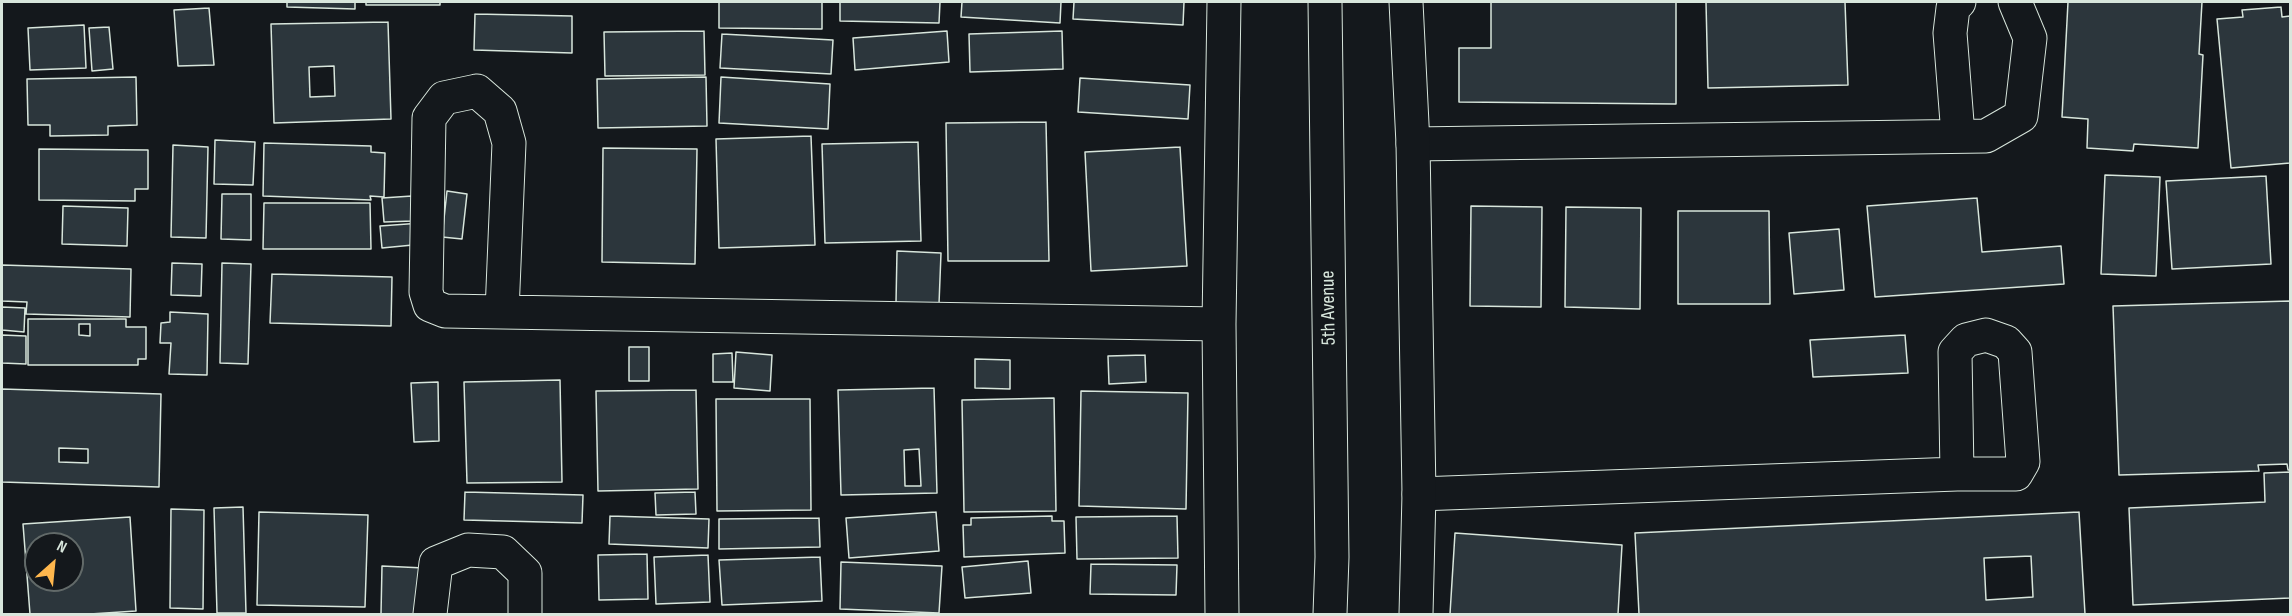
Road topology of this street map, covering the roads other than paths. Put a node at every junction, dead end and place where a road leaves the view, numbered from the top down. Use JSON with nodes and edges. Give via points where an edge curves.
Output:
{"nodes":[{"id":1,"x":1224,"y":2,"type":"edge"},
{"id":2,"x":1325,"y":2,"type":"edge"},
{"id":3,"x":1406,"y":2,"type":"edge"},
{"id":4,"x":1959,"y":2,"type":"edge"},
{"id":5,"x":2015,"y":2,"type":"edge"},
{"id":6,"x":1958,"y":135,"type":"junction"},
{"id":7,"x":1413,"y":144,"type":"junction"},
{"id":8,"x":502,"y":312,"type":"junction"},
{"id":9,"x":1219,"y":324,"type":"junction"},
{"id":10,"x":1956,"y":474,"type":"dead end"},
{"id":11,"x":1419,"y":494,"type":"junction"},
{"id":12,"x":430,"y":615,"type":"edge"},
{"id":13,"x":525,"y":615,"type":"edge"},
{"id":14,"x":1222,"y":615,"type":"edge"},
{"id":15,"x":1330,"y":615,"type":"edge"},
{"id":16,"x":1416,"y":615,"type":"edge"}],
"edges":[{"from":1,"to":9,"type":"street"},
{"from":2,"to":15,"type":"street","name":"5th Avenue"},
{"from":3,"to":7,"type":"street"},
{"from":4,"to":6,"type":"street","via":[[1953,8],[1950,33]]},
{"from":5,"to":6,"type":"street","via":[[2030,38],[2021,116],[1986,136]]},
{"from":6,"to":7,"type":"street"},
{"from":7,"to":11,"type":"street"},
{"from":8,"to":8,"type":"street","via":[[445,311],[430,305],[426,292],[429,118],[444,98],[477,92],[500,111],[509,143]]},
{"from":8,"to":9,"type":"street"},
{"from":9,"to":14,"type":"street"},
{"from":10,"to":11,"type":"street"},
{"from":11,"to":16,"type":"street"},
{"from":12,"to":13,"type":"street","via":[[436,563],[468,550],[503,552],[525,573]]}]}
